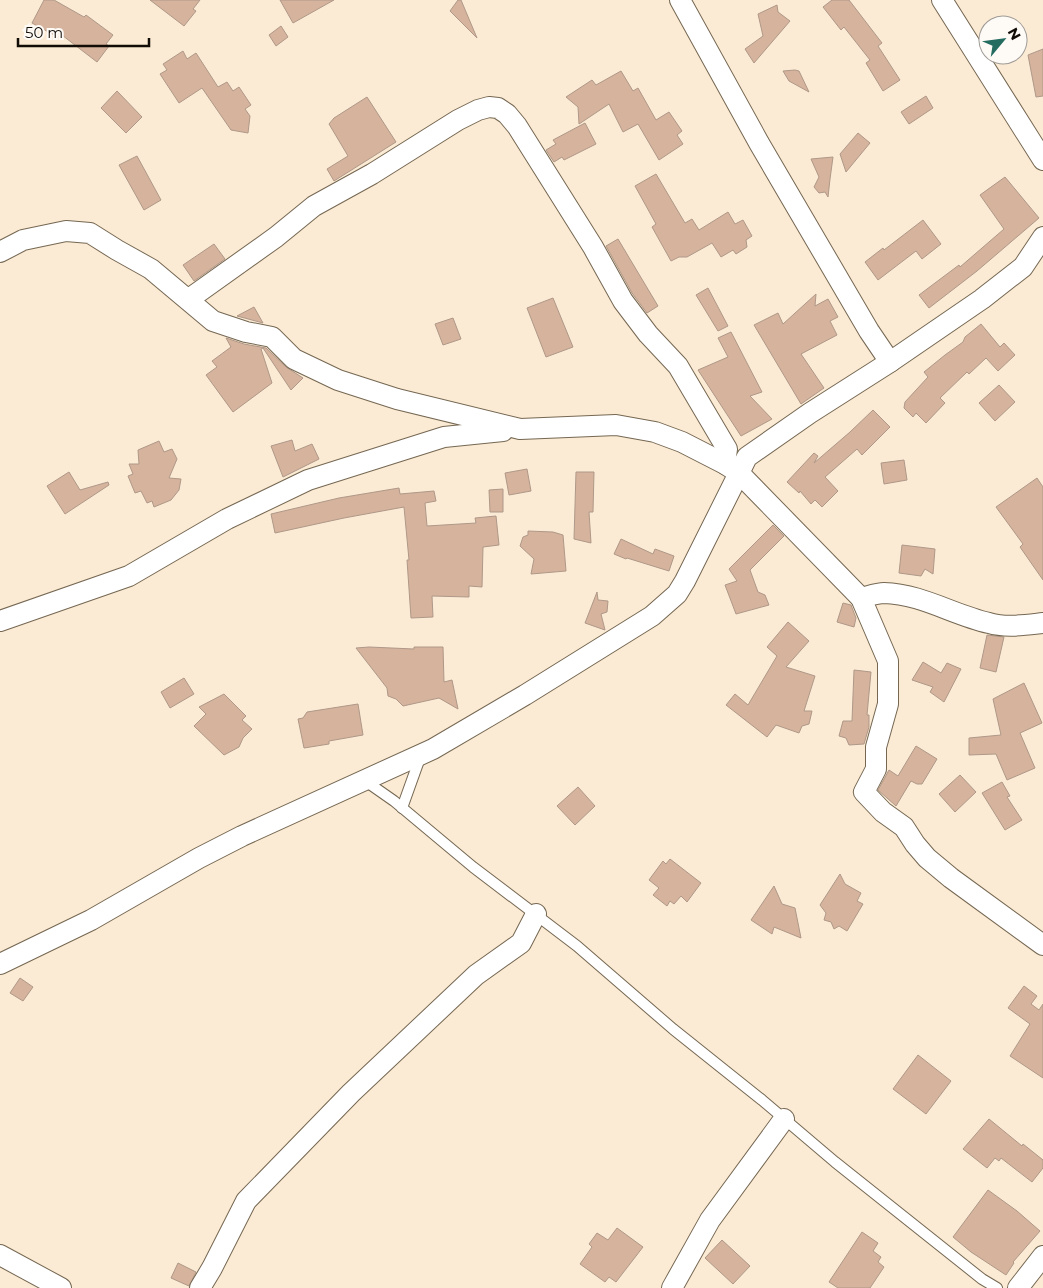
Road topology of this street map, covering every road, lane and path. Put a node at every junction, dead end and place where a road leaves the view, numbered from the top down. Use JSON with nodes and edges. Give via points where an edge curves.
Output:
{"nodes":[{"id":1,"x":680,"y":0,"type":"edge"},
{"id":2,"x":942,"y":0,"type":"edge"},
{"id":3,"x":1043,"y":160,"type":"edge"},
{"id":4,"x":1043,"y":237,"type":"edge"},
{"id":5,"x":0,"y":238,"type":"edge"},
{"id":6,"x":23,"y":240,"type":"junction"},
{"id":7,"x":0,"y":252,"type":"edge"},
{"id":8,"x":189,"y":299,"type":"junction"},
{"id":9,"x":890,"y":362,"type":"junction"},
{"id":10,"x":520,"y":429,"type":"junction"},
{"id":11,"x":732,"y":468,"type":"junction"},
{"id":12,"x":861,"y":598,"type":"junction"},
{"id":13,"x":0,"y":621,"type":"edge"},
{"id":14,"x":1043,"y":623,"type":"edge"},
{"id":15,"x":421,"y":754,"type":"junction"},
{"id":16,"x":364,"y":780,"type":"junction"},
{"id":17,"x":402,"y":808,"type":"junction"},
{"id":18,"x":536,"y":914,"type":"junction"},
{"id":19,"x":1043,"y":946,"type":"edge"},
{"id":20,"x":1,"y":965,"type":"edge"},
{"id":21,"x":784,"y":1119,"type":"junction"},
{"id":22,"x":0,"y":1255,"type":"edge"},
{"id":23,"x":1043,"y":1256,"type":"edge"},
{"id":24,"x":61,"y":1288,"type":"edge"},
{"id":25,"x":200,"y":1288,"type":"edge"},
{"id":26,"x":672,"y":1288,"type":"edge"},
{"id":27,"x":996,"y":1288,"type":"edge"},
{"id":28,"x":1018,"y":1288,"type":"edge"}],
"edges":[{"from":1,"to":9,"type":"street","via":[[759,143]]},
{"from":2,"to":3,"type":"street"},
{"from":4,"to":9,"type":"street","via":[[1023,267]]},
{"from":5,"to":6,"type":"street"},
{"from":6,"to":7,"type":"street"},
{"from":6,"to":8,"type":"street","via":[[66,231],[90,233],[151,269]]},
{"from":8,"to":10,"type":"street","via":[[213,321],[246,332],[272,336],[294,359],[338,380],[397,399]]},
{"from":8,"to":11,"type":"street","via":[[276,238],[314,206],[458,120],[489,106],[498,108],[517,126],[623,301],[678,366],[727,450]]},
{"from":9,"to":11,"type":"street"},
{"from":10,"to":11,"type":"street","via":[[616,425],[636,428],[682,442]]},
{"from":10,"to":13,"type":"street","via":[[444,436],[308,480],[227,519],[129,576]]},
{"from":11,"to":12,"type":"street"},
{"from":11,"to":15,"type":"street","via":[[677,594],[652,616],[525,695]]},
{"from":12,"to":14,"type":"street","via":[[883,593],[906,596],[989,624]]},
{"from":12,"to":19,"type":"street","via":[[888,661],[888,704],[876,747],[876,770],[864,792],[883,812],[904,827],[927,858]]},
{"from":15,"to":16,"type":"street"},
{"from":15,"to":17,"type":"lane"},
{"from":16,"to":17,"type":"lane"},
{"from":16,"to":20,"type":"street","via":[[242,836],[92,920]]},
{"from":17,"to":18,"type":"lane"},
{"from":18,"to":21,"type":"lane"},
{"from":18,"to":25,"type":"street","via":[[521,943],[469,982],[351,1093],[246,1201]]},
{"from":21,"to":26,"type":"street","via":[[710,1220]]},
{"from":21,"to":27,"type":"lane"},
{"from":22,"to":24,"type":"street"},
{"from":23,"to":28,"type":"street"}]}
